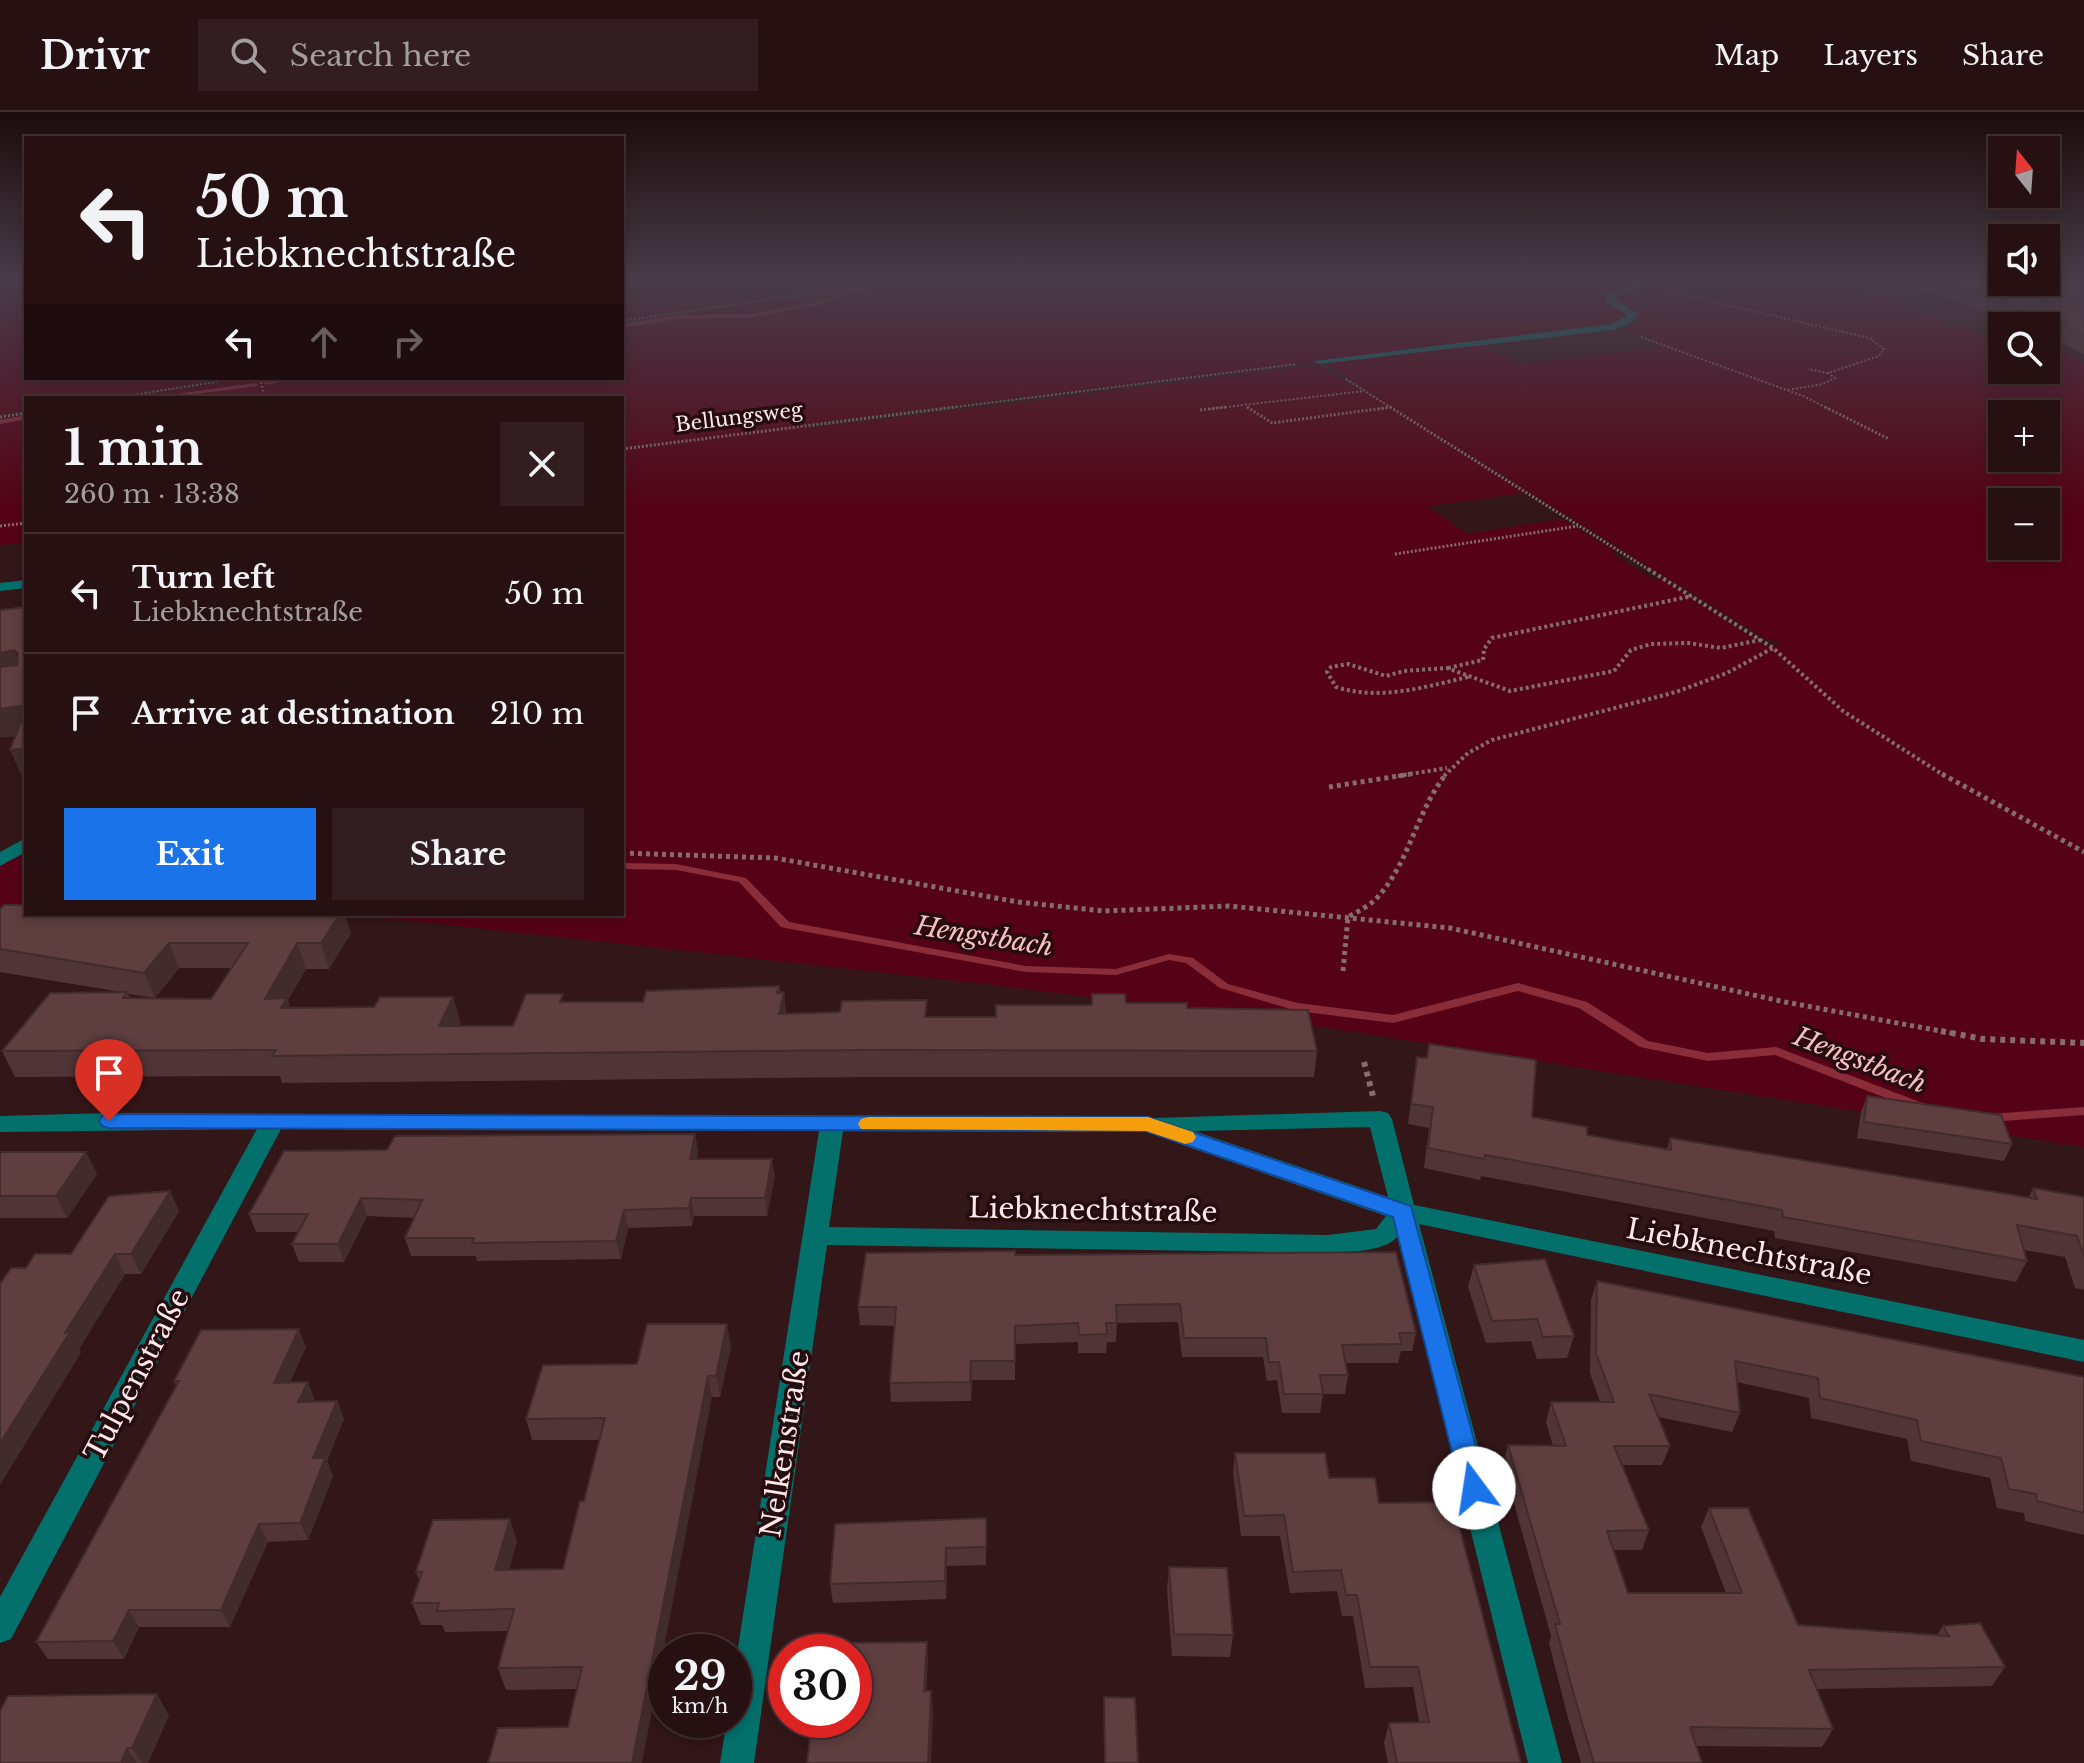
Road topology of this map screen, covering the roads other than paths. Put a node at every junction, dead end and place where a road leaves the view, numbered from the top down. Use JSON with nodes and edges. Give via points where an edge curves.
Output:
{"nodes":[{"id":1,"x":1362,"y":356,"type":"edge"},
{"id":2,"x":1319,"y":361,"type":"road end"},
{"id":3,"x":24,"y":584,"type":"edge"},
{"id":4,"x":0,"y":587,"type":"edge"},
{"id":5,"x":24,"y":845,"type":"edge"},
{"id":6,"x":0,"y":860,"type":"edge"},
{"id":7,"x":273,"y":1122,"type":"junction"},
{"id":8,"x":0,"y":1124,"type":"edge"},
{"id":9,"x":832,"y":1124,"type":"junction"},
{"id":10,"x":1148,"y":1124,"type":"junction"},
{"id":11,"x":1403,"y":1212,"type":"junction"},
{"id":12,"x":817,"y":1236,"type":"junction"},
{"id":13,"x":2084,"y":1351,"type":"edge"},
{"id":14,"x":0,"y":1628,"type":"edge"},
{"id":15,"x":737,"y":1763,"type":"edge"},
{"id":16,"x":1545,"y":1763,"type":"edge"}],
"edges":[{"from":1,"to":2,"type":"street"},
{"from":3,"to":4,"type":"street"},
{"from":5,"to":6,"type":"street"},
{"from":7,"to":8,"type":"street","name":"Liebknechtstraße"},
{"from":7,"to":9,"type":"street","name":"Liebknechtstraße"},
{"from":7,"to":14,"type":"street","name":"Tulpenstraße"},
{"from":9,"to":10,"type":"street","name":"Liebknechtstraße"},
{"from":9,"to":12,"type":"street","name":"Nelkenstraße"},
{"from":10,"to":11,"type":"street","name":"Liebknechtstraße"},
{"from":10,"to":11,"type":"street","name":"Liebknechtstraße","via":[[1380,1119]]},
{"from":11,"to":12,"type":"street","name":"Liebknechtstraße","via":[[1383,1237],[1328,1244]]},
{"from":11,"to":13,"type":"street","name":"Liebknechtstraße"},
{"from":11,"to":16,"type":"street"},
{"from":12,"to":15,"type":"street","name":"Nelkenstraße"}]}
